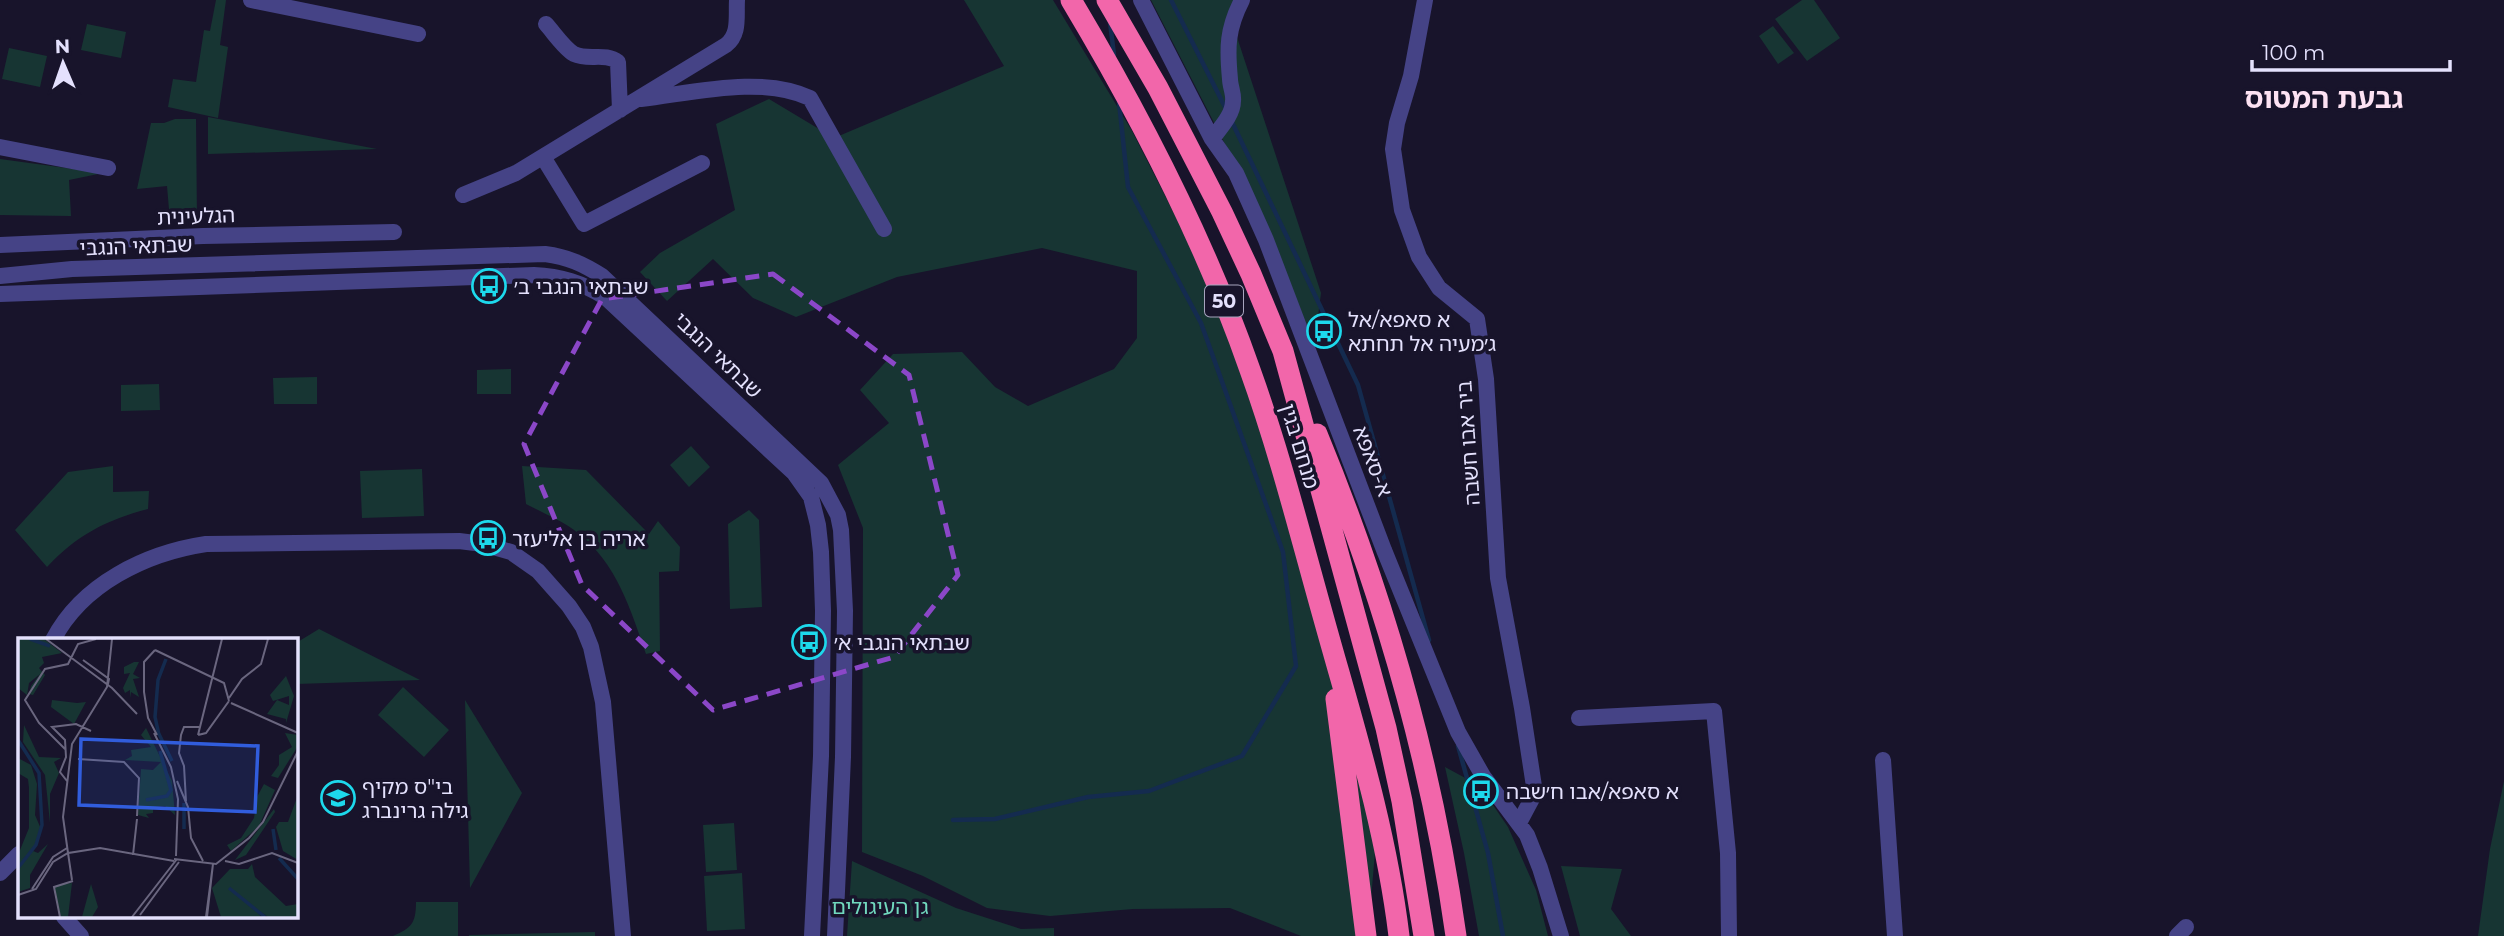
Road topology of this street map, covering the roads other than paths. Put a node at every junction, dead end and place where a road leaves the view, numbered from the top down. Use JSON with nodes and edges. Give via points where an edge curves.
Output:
{"nodes":[{"id":1,"x":251,"y":0,"type":"edge"},
{"id":2,"x":737,"y":0,"type":"edge"},
{"id":3,"x":1071,"y":0,"type":"edge"},
{"id":4,"x":1107,"y":0,"type":"edge"},
{"id":5,"x":1141,"y":0,"type":"edge"},
{"id":6,"x":1242,"y":0,"type":"edge"},
{"id":7,"x":1425,"y":0,"type":"edge"},
{"id":8,"x":546,"y":24,"type":"dead end"},
{"id":9,"x":418,"y":34,"type":"dead end"},
{"id":10,"x":635,"y":100,"type":"junction"},
{"id":11,"x":620,"y":110,"type":"junction"},
{"id":12,"x":1212,"y":139,"type":"junction"},
{"id":13,"x":0,"y":147,"type":"edge"},
{"id":14,"x":543,"y":157,"type":"junction"},
{"id":15,"x":702,"y":163,"type":"dead end"},
{"id":16,"x":108,"y":168,"type":"dead end"},
{"id":17,"x":463,"y":195,"type":"dead end"},
{"id":18,"x":884,"y":229,"type":"dead end"},
{"id":19,"x":394,"y":232,"type":"dead end"},
{"id":20,"x":88,"y":242,"type":"junction"},
{"id":21,"x":0,"y":245,"type":"edge"},
{"id":22,"x":89,"y":268,"type":"junction"},
{"id":23,"x":0,"y":276,"type":"edge"},
{"id":24,"x":90,"y":290,"type":"junction"},
{"id":25,"x":0,"y":294,"type":"edge"},
{"id":26,"x":1283,"y":351,"type":"junction"},
{"id":27,"x":1325,"y":624,"type":"junction"},
{"id":28,"x":54,"y":638,"type":"edge"},
{"id":29,"x":1579,"y":718,"type":"dead end"},
{"id":30,"x":1883,"y":760,"type":"dead end"},
{"id":31,"x":1519,"y":822,"type":"junction"},
{"id":32,"x":18,"y":855,"type":"edge"},
{"id":33,"x":0,"y":873,"type":"edge"},
{"id":34,"x":66,"y":918,"type":"edge"},
{"id":35,"x":81,"y":936,"type":"edge"},
{"id":36,"x":623,"y":936,"type":"edge"},
{"id":37,"x":812,"y":936,"type":"edge"},
{"id":38,"x":835,"y":936,"type":"edge"},
{"id":39,"x":1366,"y":936,"type":"edge"},
{"id":40,"x":1399,"y":936,"type":"edge"},
{"id":41,"x":1424,"y":936,"type":"edge"},
{"id":42,"x":1456,"y":936,"type":"edge"},
{"id":43,"x":1561,"y":936,"type":"edge"},
{"id":44,"x":1729,"y":936,"type":"edge"},
{"id":45,"x":1895,"y":936,"type":"edge"}],
"edges":[{"from":1,"to":9,"type":"street"},
{"from":2,"to":10,"type":"street","via":[[733,39]]},
{"from":3,"to":27,"type":"highway","name":"מנחם בגין","number":"50","via":[[1143,126],[1216,282],[1273,439]]},
{"from":4,"to":26,"type":"highway","name":"מנחם בגין","number":"50","via":[[1216,202]]},
{"from":5,"to":12,"type":"street","name":"א-סאפא"},
{"from":6,"to":12,"type":"street","via":[[1227,42],[1233,101],[1230,114]]},
{"from":7,"to":31,"type":"street","name":"ביר אבו חשבה","via":[[1394,149],[1402,210],[1419,257],[1439,288],[1477,319],[1486,379],[1498,579],[1535,793]]},
{"from":8,"to":11,"type":"street","via":[[573,54],[611,56],[618,62]]},
{"from":10,"to":11,"type":"street"},
{"from":10,"to":18,"type":"street","via":[[763,85],[810,97]]},
{"from":11,"to":14,"type":"street"},
{"from":12,"to":31,"type":"street","name":"א-סאפא","via":[[1236,173],[1266,240],[1458,732],[1483,776]]},
{"from":13,"to":16,"type":"street"},
{"from":14,"to":15,"type":"street","via":[[584,224]]},
{"from":14,"to":17,"type":"street"},
{"from":19,"to":20,"type":"street","name":"הגלעינית"},
{"from":20,"to":21,"type":"street","name":"הגלעינית"},
{"from":20,"to":22,"type":"street"},
{"from":22,"to":23,"type":"street","name":"שבתאי הנגבי"},
{"from":22,"to":24,"type":"street"},
{"from":22,"to":38,"type":"street","name":"שבתאי הנגבי","via":[[545,254],[584,264],[625,296],[821,483],[838,515],[845,611]]},
{"from":24,"to":25,"type":"street","name":"שבתאי הנגבי"},
{"from":24,"to":37,"type":"street","name":"שבתאי הנגבי","via":[[534,275],[579,282],[605,297],[794,473],[811,497],[818,525],[823,611]]},
{"from":26,"to":41,"type":"highway","name":"מנחם בגין","number":"50","via":[[1386,728]]},
{"from":26,"to":42,"type":"highway","via":[[1345,500],[1382,610],[1422,758]]},
{"from":27,"to":39,"type":"highway"},
{"from":27,"to":40,"type":"highway","name":"מנחם בגין","number":"50","via":[[1377,809]]},
{"from":28,"to":36,"type":"street","via":[[91,594],[115,577],[143,561],[185,547],[431,541],[483,544],[511,552],[526,560],[556,590],[583,627],[591,647],[603,702]]},
{"from":29,"to":44,"type":"street","via":[[1714,711],[1728,853]]},
{"from":30,"to":45,"type":"street"},
{"from":31,"to":43,"type":"street","name":"א-סאפא","via":[[1540,868]]},
{"from":32,"to":33,"type":"street"},
{"from":34,"to":35,"type":"street"}]}
